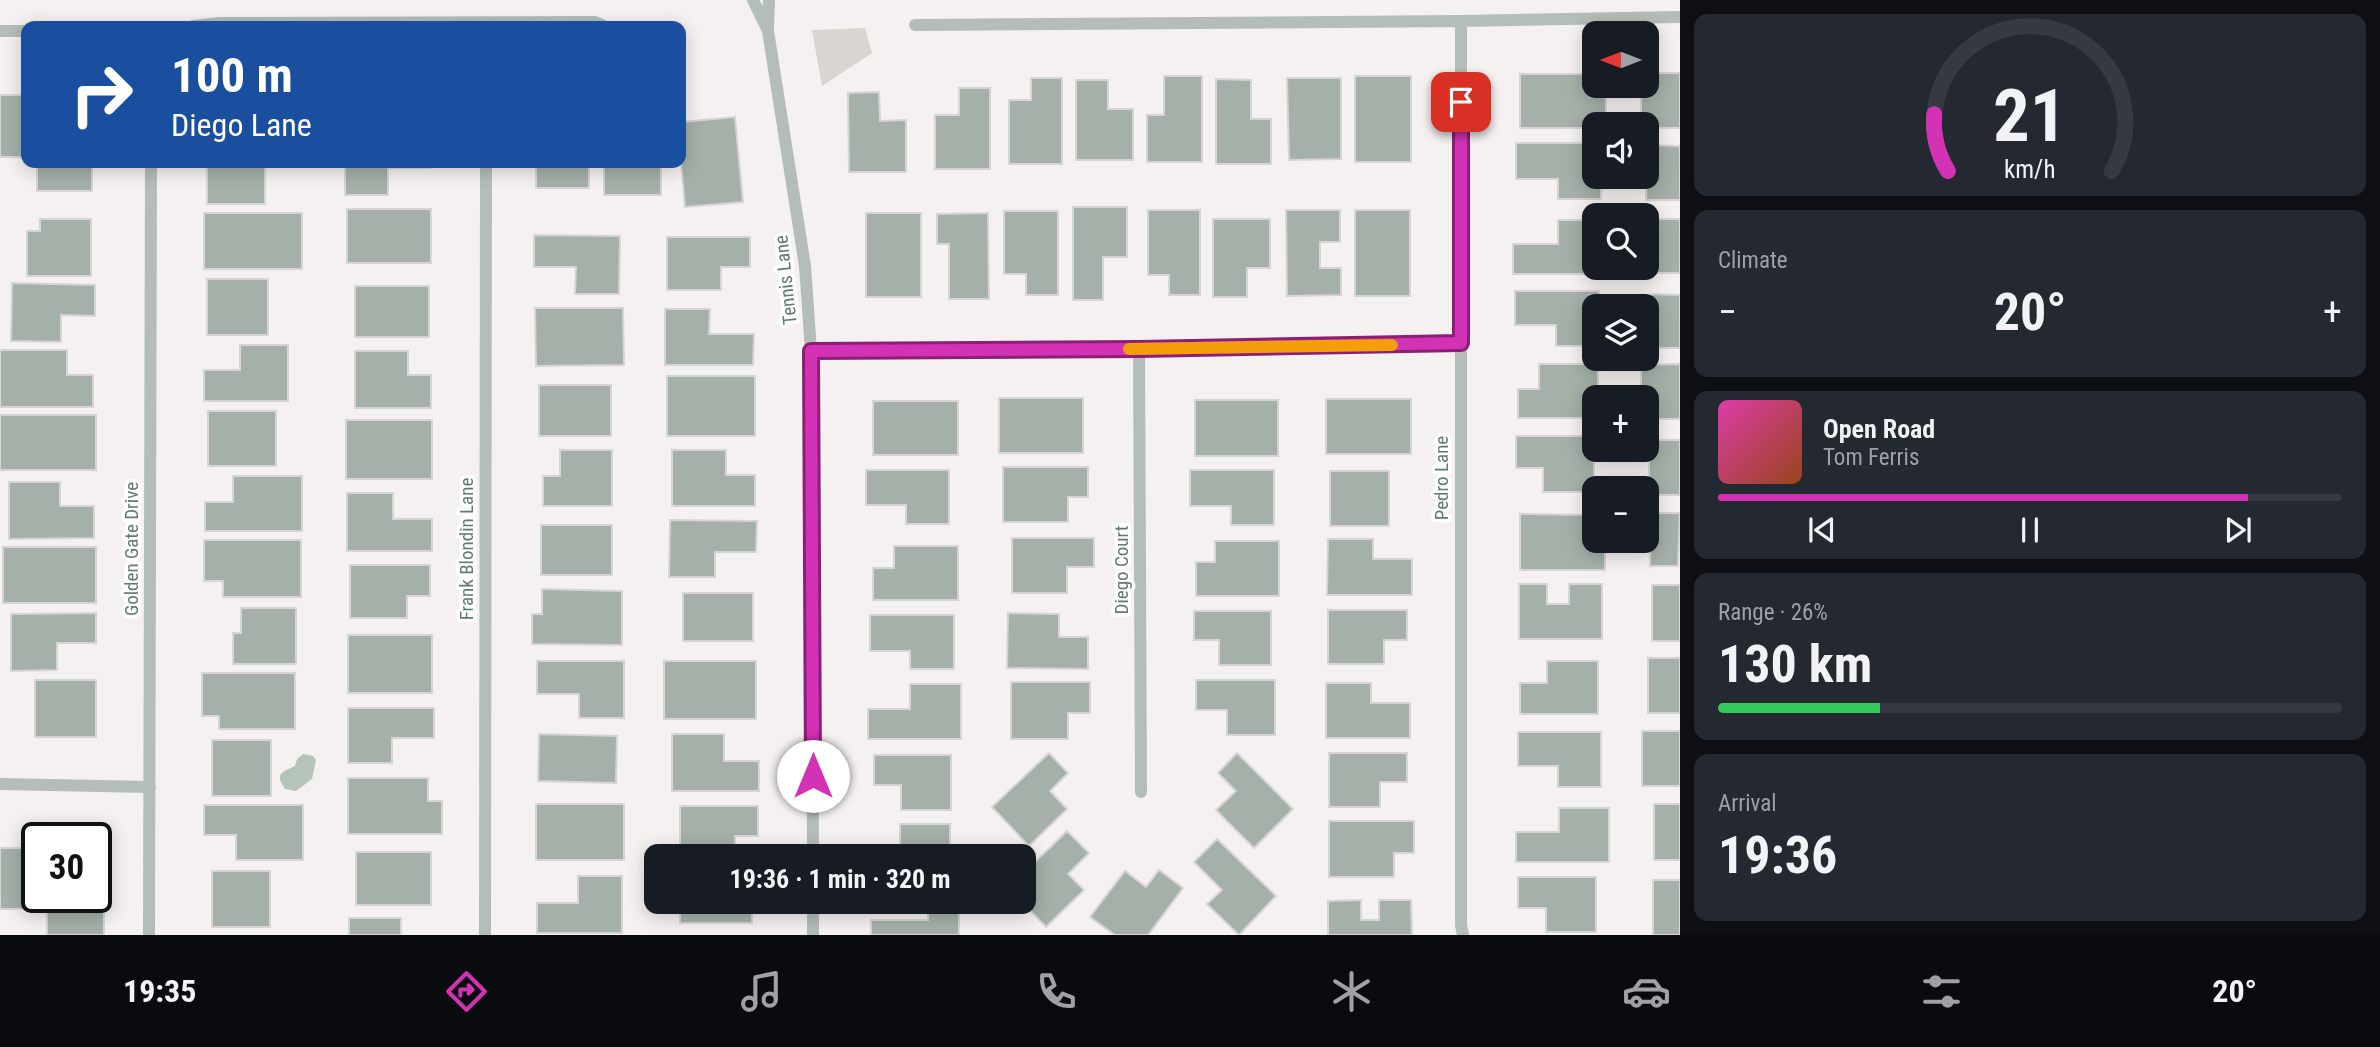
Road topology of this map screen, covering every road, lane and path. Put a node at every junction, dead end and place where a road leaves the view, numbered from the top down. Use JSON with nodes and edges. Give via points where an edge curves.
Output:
{"nodes":[{"id":1,"x":753,"y":0,"type":"edge"},
{"id":2,"x":769,"y":0,"type":"edge"},
{"id":3,"x":1680,"y":17,"type":"edge"},
{"id":4,"x":1461,"y":21,"type":"junction"},
{"id":5,"x":915,"y":25,"type":"dead end"},
{"id":6,"x":0,"y":31,"type":"edge"},
{"id":7,"x":21,"y":31,"type":"edge"},
{"id":8,"x":768,"y":31,"type":"junction"},
{"id":9,"x":150,"y":168,"type":"edge"},
{"id":10,"x":486,"y":168,"type":"edge"},
{"id":11,"x":1461,"y":343,"type":"junction"},
{"id":12,"x":1139,"y":349,"type":"junction"},
{"id":13,"x":811,"y":351,"type":"junction"},
{"id":14,"x":0,"y":784,"type":"edge"},
{"id":15,"x":150,"y":787,"type":"junction"},
{"id":16,"x":1141,"y":792,"type":"dead end"},
{"id":17,"x":813,"y":844,"type":"edge"},
{"id":18,"x":813,"y":914,"type":"edge"},
{"id":19,"x":149,"y":935,"type":"edge"},
{"id":20,"x":485,"y":935,"type":"edge"},
{"id":21,"x":813,"y":935,"type":"edge"},
{"id":22,"x":1463,"y":935,"type":"edge"}],
"edges":[{"from":1,"to":8,"type":"street","name":"Tennis Lane"},
{"from":2,"to":8,"type":"street"},
{"from":3,"to":4,"type":"street"},
{"from":4,"to":5,"type":"street"},
{"from":4,"to":11,"type":"street","name":"Pedro Lane"},
{"from":6,"to":7,"type":"street"},
{"from":8,"to":13,"type":"street","name":"Tennis Lane","via":[[805,266]]},
{"from":9,"to":15,"type":"street","name":"Golden Gate Drive"},
{"from":10,"to":20,"type":"street","name":"Frank Blondin Lane"},
{"from":11,"to":12,"type":"street"},
{"from":11,"to":22,"type":"street","name":"Pedro Lane"},
{"from":12,"to":13,"type":"street"},
{"from":12,"to":16,"type":"street","name":"Diego Court"},
{"from":13,"to":17,"type":"street","name":"Tennis Lane"},
{"from":14,"to":15,"type":"street"},
{"from":15,"to":19,"type":"street","name":"Golden Gate Drive"},
{"from":18,"to":21,"type":"street"}]}
